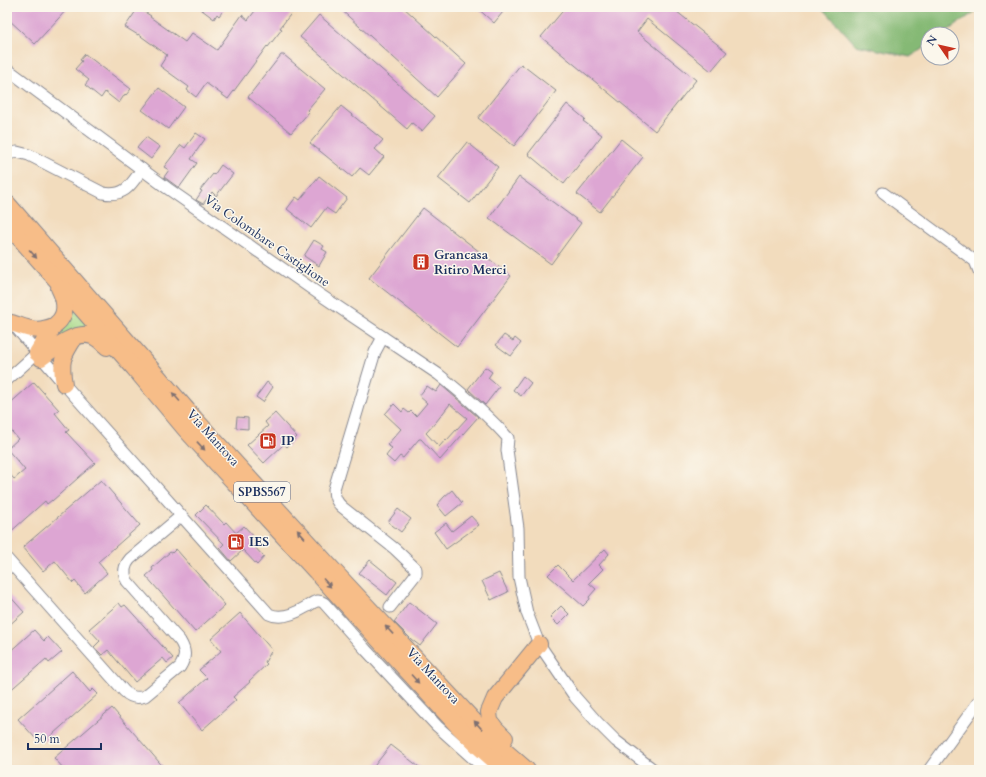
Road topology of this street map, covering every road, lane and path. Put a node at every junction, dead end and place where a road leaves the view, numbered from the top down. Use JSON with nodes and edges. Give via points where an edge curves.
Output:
{"nodes":[{"id":1,"x":7,"y":69,"type":"edge"},
{"id":2,"x":7,"y":154,"type":"edge"},
{"id":3,"x":142,"y":169,"type":"junction"},
{"id":4,"x":883,"y":193,"type":"dead end"},
{"id":5,"x":7,"y":203,"type":"edge"},
{"id":6,"x":7,"y":224,"type":"edge"},
{"id":7,"x":979,"y":271,"type":"edge"},
{"id":8,"x":53,"y":278,"type":"junction"},
{"id":9,"x":9,"y":320,"type":"edge"},
{"id":10,"x":54,"y":326,"type":"junction"},
{"id":11,"x":75,"y":337,"type":"junction"},
{"id":12,"x":383,"y":337,"type":"junction"},
{"id":13,"x":39,"y":356,"type":"junction"},
{"id":14,"x":134,"y":368,"type":"junction"},
{"id":15,"x":7,"y":380,"type":"edge"},
{"id":16,"x":64,"y":384,"type":"junction"},
{"id":17,"x":181,"y":516,"type":"junction"},
{"id":18,"x":7,"y":560,"type":"edge"},
{"id":19,"x":390,"y":607,"type":"dead end"},
{"id":20,"x":539,"y":644,"type":"junction"},
{"id":21,"x":440,"y":684,"type":"junction"},
{"id":22,"x":495,"y":698,"type":"junction"},
{"id":23,"x":979,"y":701,"type":"edge"},
{"id":24,"x":486,"y":770,"type":"edge"},
{"id":25,"x":505,"y":770,"type":"edge"},
{"id":26,"x":527,"y":770,"type":"edge"},
{"id":27,"x":535,"y":770,"type":"edge"},
{"id":28,"x":654,"y":770,"type":"edge"},
{"id":29,"x":930,"y":770,"type":"edge"}],
"edges":[{"from":1,"to":3,"type":"street","name":"Via Colombare Castiglione"},
{"from":2,"to":3,"type":"street","via":[[17,152],[29,155],[111,194],[127,189]]},
{"from":3,"to":12,"type":"street","name":"Via Colombare Castiglione"},
{"from":4,"to":7,"type":"street","via":[[975,261]]},
{"from":21,"to":5,"type":"highway","name":"Via Mantova","number":"SPBS567","one_way":true,"via":[[195,419]]},
{"from":6,"to":8,"type":"highway","name":"Via Mantova","number":"SPBS567","one_way":true},
{"from":8,"to":10,"type":"highway","via":[[63,296],[65,307],[61,320]]},
{"from":8,"to":14,"type":"highway","name":"Via Mantova","number":"SPBS567"},
{"from":9,"to":10,"type":"highway","via":[[31,330],[44,330]]},
{"from":9,"to":13,"type":"street"},
{"from":10,"to":13,"type":"highway"},
{"from":11,"to":13,"type":"highway"},
{"from":11,"to":14,"type":"highway","via":[[90,335],[98,339],[124,364]]},
{"from":11,"to":16,"type":"highway","via":[[62,360]]},
{"from":12,"to":19,"type":"street","via":[[375,352],[334,495],[342,507],[416,569],[416,574]]},
{"from":12,"to":20,"type":"street","name":"Via Colombare Castiglione","via":[[455,387],[508,438],[507,450],[518,528],[519,577]]},
{"from":13,"to":15,"type":"street"},
{"from":13,"to":16,"type":"street"},
{"from":14,"to":25,"type":"highway","name":"Via Mantova","number":"SPBS567","one_way":true,"via":[[186,430],[456,724]]},
{"from":16,"to":17,"type":"street"},
{"from":17,"to":18,"type":"street","via":[[130,559],[124,570],[128,581],[180,641],[185,653],[180,666],[140,698],[128,695],[124,691]]},
{"from":17,"to":24,"type":"street","via":[[269,614],[280,617],[316,601],[324,603],[437,726]]},
{"from":20,"to":22,"type":"highway"},
{"from":20,"to":28,"type":"street","via":[[597,722],[616,741]]},
{"from":21,"to":22,"type":"highway","via":[[470,705],[486,704]]},
{"from":26,"to":21,"type":"highway","name":"Via Mantova","number":"SPBS567","one_way":true,"via":[[488,736]]},
{"from":22,"to":27,"type":"highway","via":[[489,712],[490,721]]},
{"from":23,"to":29,"type":"street"}]}
